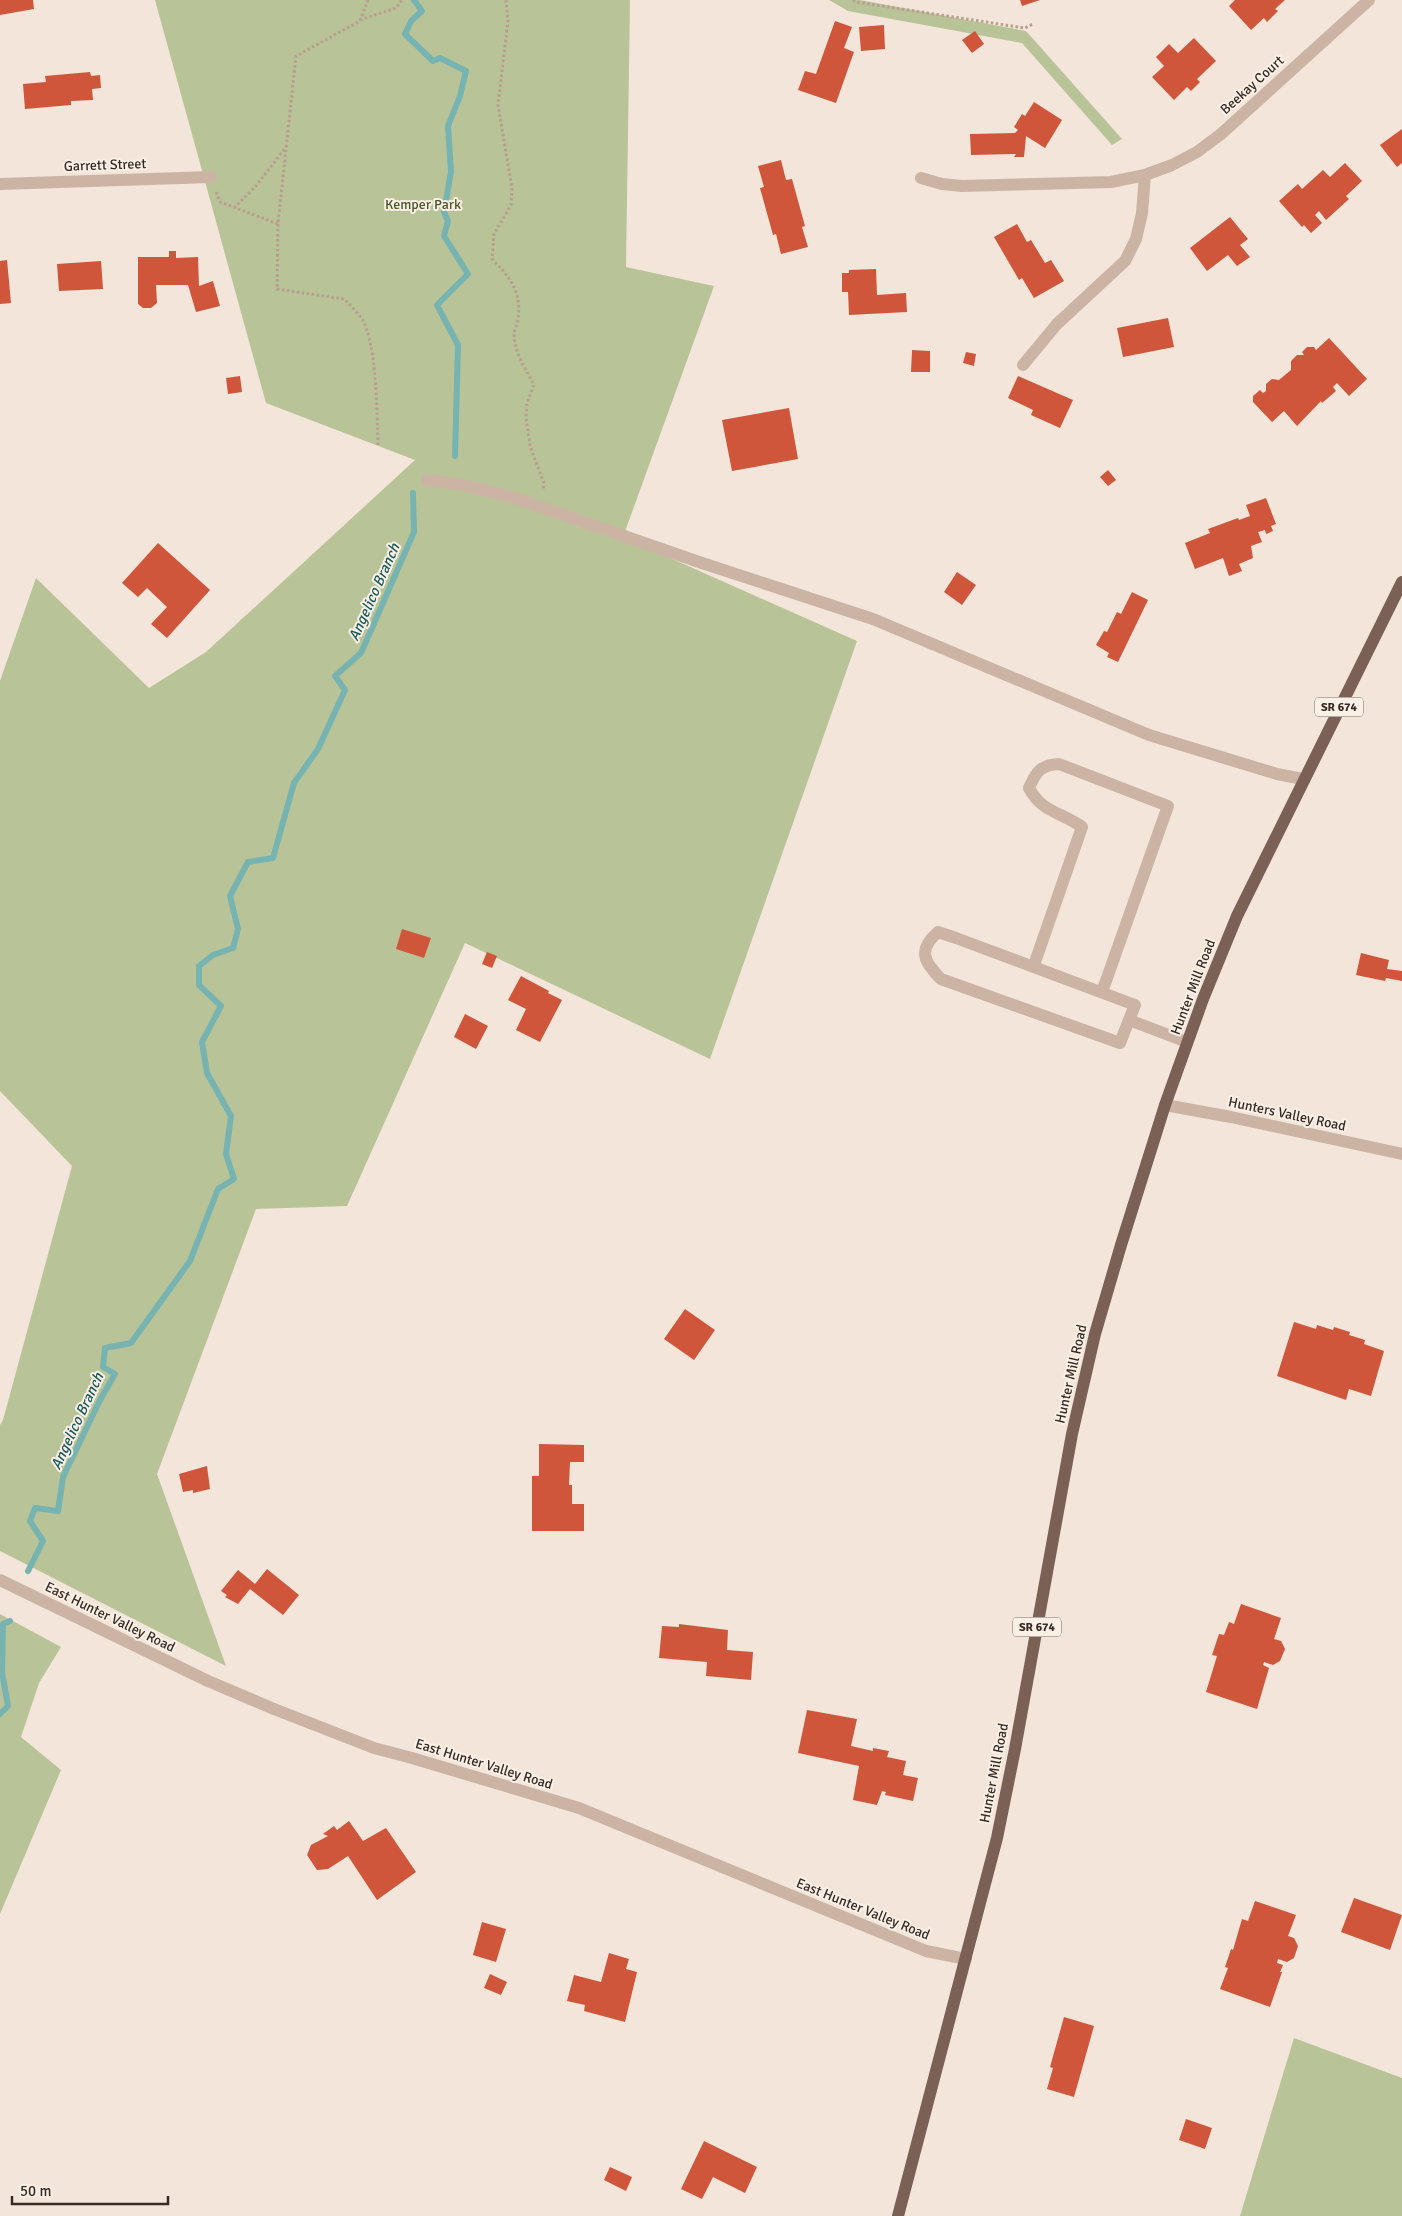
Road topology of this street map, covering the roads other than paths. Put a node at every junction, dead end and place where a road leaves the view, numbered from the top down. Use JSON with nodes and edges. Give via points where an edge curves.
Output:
{"nodes":[{"id":1,"x":1369,"y":0,"type":"edge"},
{"id":2,"x":1145,"y":175,"type":"junction"},
{"id":3,"x":211,"y":177,"type":"road end"},
{"id":4,"x":921,"y":178,"type":"dead end"},
{"id":5,"x":0,"y":184,"type":"edge"},
{"id":6,"x":1023,"y":365,"type":"dead end"},
{"id":7,"x":427,"y":480,"type":"dead end"},
{"id":8,"x":1402,"y":582,"type":"edge"},
{"id":9,"x":1303,"y":779,"type":"junction"},
{"id":10,"x":1034,"y":965,"type":"junction"},
{"id":11,"x":1102,"y":992,"type":"junction"},
{"id":12,"x":1129,"y":1020,"type":"junction"},
{"id":13,"x":1187,"y":1042,"type":"junction"},
{"id":14,"x":1165,"y":1105,"type":"junction"},
{"id":15,"x":1402,"y":1154,"type":"edge"},
{"id":16,"x":0,"y":1580,"type":"edge"},
{"id":17,"x":966,"y":1959,"type":"junction"},
{"id":18,"x":898,"y":2216,"type":"edge"}],
"edges":[{"from":1,"to":2,"type":"street","name":"Beekay Court","via":[[1221,134],[1197,152]]},
{"from":2,"to":4,"type":"street","name":"Beekay Court","via":[[1111,182],[962,186]]},
{"from":2,"to":6,"type":"street","via":[[1136,239],[1125,261],[1057,324]]},
{"from":3,"to":5,"type":"street","name":"Garrett Street"},
{"from":7,"to":9,"type":"street","via":[[512,496],[872,618],[1149,735]]},
{"from":8,"to":9,"type":"main road","name":"Hunter Mill Road","number":"SR 674"},
{"from":9,"to":13,"type":"main road","name":"Hunter Mill Road","number":"SR 674","via":[[1237,916]]},
{"from":10,"to":11,"type":"street"},
{"from":10,"to":11,"type":"street","via":[[1082,827],[1049,811],[1035,799],[1029,788],[1035,775],[1047,765],[1059,764],[1168,806]]},
{"from":10,"to":12,"type":"street","via":[[938,932],[928,940],[924,954],[928,966],[941,979],[1120,1043]]},
{"from":11,"to":12,"type":"street","via":[[1135,1005]]},
{"from":12,"to":13,"type":"street"},
{"from":13,"to":14,"type":"main road","name":"Hunter Mill Road","number":"SR 674"},
{"from":14,"to":15,"type":"street","name":"Hunters Valley Road"},
{"from":14,"to":17,"type":"main road","name":"Hunter Mill Road","number":"SR 674","via":[[1113,1272],[1085,1378],[997,1838]]},
{"from":16,"to":17,"type":"street","name":"East Hunter Valley Road","via":[[274,1710],[374,1748],[579,1808],[926,1951]]},
{"from":17,"to":18,"type":"main road","name":"Hunter Mill Road","number":"SR 674"}]}
